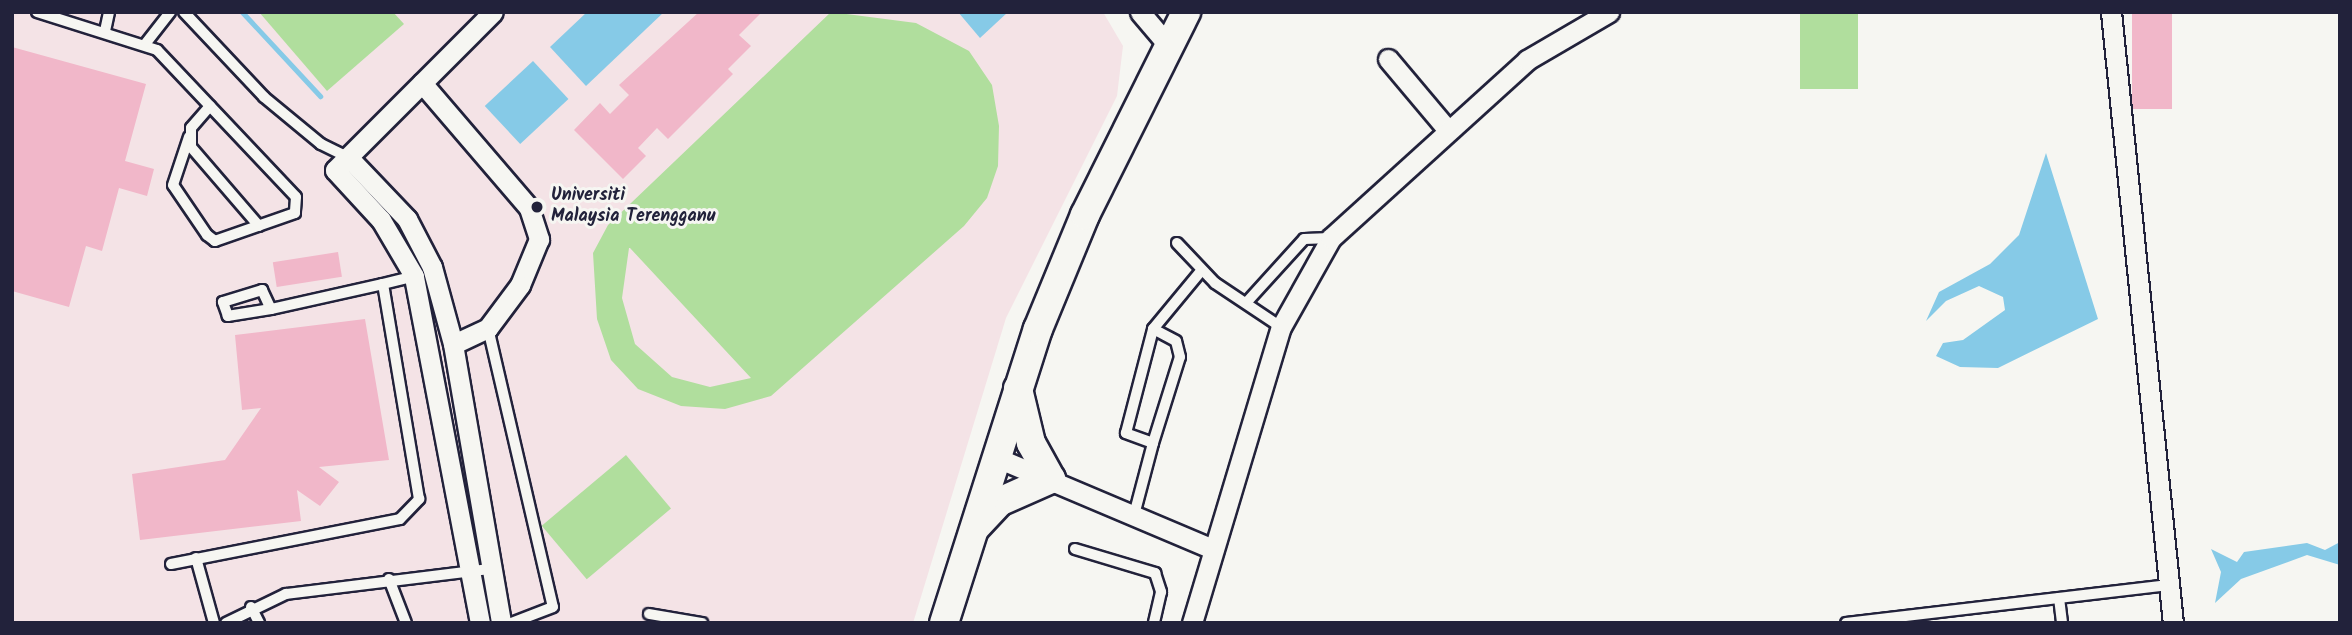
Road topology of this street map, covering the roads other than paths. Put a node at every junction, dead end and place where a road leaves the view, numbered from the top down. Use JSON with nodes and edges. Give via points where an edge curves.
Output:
{"nodes":[{"id":1,"x":37,"y":12,"type":"edge"},
{"id":2,"x":109,"y":12,"type":"edge"},
{"id":3,"x":170,"y":12,"type":"edge"},
{"id":4,"x":184,"y":12,"type":"edge"},
{"id":5,"x":493,"y":12,"type":"edge"},
{"id":6,"x":1140,"y":12,"type":"edge"},
{"id":7,"x":1186,"y":12,"type":"edge"},
{"id":8,"x":1609,"y":12,"type":"edge"},
{"id":9,"x":2111,"y":12,"type":"edge"},
{"id":10,"x":105,"y":31,"type":"junction"},
{"id":11,"x":146,"y":43,"type":"junction"},
{"id":12,"x":1168,"y":44,"type":"junction"},
{"id":13,"x":1388,"y":59,"type":"dead end"},
{"id":14,"x":422,"y":83,"type":"junction"},
{"id":15,"x":210,"y":106,"type":"junction"},
{"id":16,"x":1447,"y":130,"type":"junction"},
{"id":17,"x":190,"y":136,"type":"junction"},
{"id":18,"x":321,"y":144,"type":"junction"},
{"id":19,"x":342,"y":163,"type":"junction"},
{"id":20,"x":259,"y":226,"type":"junction"},
{"id":21,"x":1331,"y":238,"type":"junction"},
{"id":22,"x":1177,"y":243,"type":"dead end"},
{"id":23,"x":1201,"y":271,"type":"junction"},
{"id":24,"x":414,"y":276,"type":"junction"},
{"id":25,"x":383,"y":284,"type":"junction"},
{"id":26,"x":1246,"y":303,"type":"junction"},
{"id":27,"x":271,"y":309,"type":"junction"},
{"id":28,"x":1281,"y":327,"type":"junction"},
{"id":29,"x":488,"y":328,"type":"junction"},
{"id":30,"x":1153,"y":329,"type":"junction"},
{"id":31,"x":453,"y":344,"type":"junction"},
{"id":32,"x":1017,"y":387,"type":"junction"},
{"id":33,"x":1153,"y":443,"type":"junction"},
{"id":34,"x":995,"y":457,"type":"junction"},
{"id":35,"x":1051,"y":479,"type":"junction"},
{"id":36,"x":1134,"y":514,"type":"junction"},
{"id":37,"x":971,"y":532,"type":"junction"},
{"id":38,"x":1074,"y":549,"type":"dead end"},
{"id":39,"x":1213,"y":549,"type":"junction"},
{"id":40,"x":196,"y":558,"type":"junction"},
{"id":41,"x":172,"y":564,"type":"dead end"},
{"id":42,"x":481,"y":569,"type":"junction"},
{"id":43,"x":389,"y":579,"type":"junction"},
{"id":44,"x":2169,"y":585,"type":"junction"},
{"id":45,"x":2059,"y":598,"type":"junction"},
{"id":46,"x":251,"y":607,"type":"junction"},
{"id":47,"x":649,"y":614,"type":"dead end"},
{"id":48,"x":214,"y":623,"type":"edge"},
{"id":49,"x":226,"y":623,"type":"edge"},
{"id":50,"x":260,"y":623,"type":"edge"},
{"id":51,"x":407,"y":623,"type":"edge"},
{"id":52,"x":480,"y":623,"type":"edge"},
{"id":53,"x":501,"y":623,"type":"edge"},
{"id":54,"x":512,"y":623,"type":"edge"},
{"id":55,"x":702,"y":623,"type":"edge"},
{"id":56,"x":944,"y":623,"type":"edge"},
{"id":57,"x":1154,"y":623,"type":"edge"},
{"id":58,"x":1192,"y":623,"type":"edge"},
{"id":59,"x":1846,"y":623,"type":"edge"},
{"id":60,"x":2062,"y":623,"type":"edge"},
{"id":61,"x":2173,"y":623,"type":"edge"}],
"edges":[{"from":1,"to":10,"type":"lane"},
{"from":2,"to":10,"type":"lane"},
{"from":3,"to":11,"type":"lane"},
{"from":4,"to":18,"type":"lane","via":[[264,97]]},
{"from":5,"to":14,"type":"street"},
{"from":6,"to":12,"type":"street"},
{"from":7,"to":12,"type":"main road"},
{"from":8,"to":16,"type":"street","via":[[1527,60]]},
{"from":9,"to":44,"type":"street"},
{"from":10,"to":11,"type":"lane"},
{"from":11,"to":15,"type":"lane"},
{"from":12,"to":32,"type":"main road","via":[[1085,215]]},
{"from":13,"to":16,"type":"street"},
{"from":14,"to":19,"type":"street"},
{"from":14,"to":29,"type":"street","via":[[529,208],[539,239],[516,290]]},
{"from":15,"to":17,"type":"lane"},
{"from":15,"to":20,"type":"lane","via":[[296,197],[295,213]]},
{"from":16,"to":21,"type":"street"},
{"from":17,"to":20,"type":"lane","via":[[198,160]]},
{"from":17,"to":20,"type":"lane","via":[[173,185],[207,235],[215,241]]},
{"from":18,"to":19,"type":"lane"},
{"from":18,"to":19,"type":"lane"},
{"from":19,"to":24,"type":"street"},
{"from":19,"to":31,"type":"street","via":[[419,239]]},
{"from":21,"to":26,"type":"lane","via":[[1304,239]]},
{"from":21,"to":28,"type":"street"},
{"from":22,"to":23,"type":"lane"},
{"from":23,"to":26,"type":"lane"},
{"from":23,"to":30,"type":"lane"},
{"from":24,"to":25,"type":"lane"},
{"from":24,"to":42,"type":"street"},
{"from":25,"to":27,"type":"lane"},
{"from":25,"to":40,"type":"lane","via":[[419,499],[410,512]]},
{"from":26,"to":28,"type":"lane"},
{"from":27,"to":27,"type":"lane","via":[[228,316],[223,302],[262,290]]},
{"from":28,"to":39,"type":"street"},
{"from":29,"to":31,"type":"street"},
{"from":29,"to":54,"type":"lane","via":[[553,607]]},
{"from":30,"to":33,"type":"lane","via":[[1177,341],[1180,358]]},
{"from":30,"to":33,"type":"lane","via":[[1126,433]]},
{"from":31,"to":42,"type":"street"},
{"from":32,"to":34,"type":"main road"},
{"from":32,"to":35,"type":"main road","via":[[1031,443]]},
{"from":33,"to":36,"type":"lane"},
{"from":34,"to":35,"type":"street"},
{"from":34,"to":37,"type":"main road"},
{"from":35,"to":36,"type":"street"},
{"from":35,"to":37,"type":"main road","via":[[999,502]]},
{"from":36,"to":39,"type":"street"},
{"from":37,"to":56,"type":"main road"},
{"from":38,"to":57,"type":"lane","via":[[1155,573],[1161,592]]},
{"from":39,"to":58,"type":"street"},
{"from":40,"to":41,"type":"lane"},
{"from":40,"to":48,"type":"lane"},
{"from":42,"to":43,"type":"lane"},
{"from":42,"to":52,"type":"street"},
{"from":42,"to":53,"type":"street"},
{"from":43,"to":46,"type":"lane","via":[[286,594]]},
{"from":43,"to":51,"type":"lane"},
{"from":44,"to":45,"type":"lane"},
{"from":44,"to":61,"type":"street"},
{"from":45,"to":59,"type":"lane"},
{"from":45,"to":60,"type":"lane"},
{"from":46,"to":49,"type":"lane"},
{"from":46,"to":50,"type":"lane"},
{"from":47,"to":55,"type":"lane"}]}
